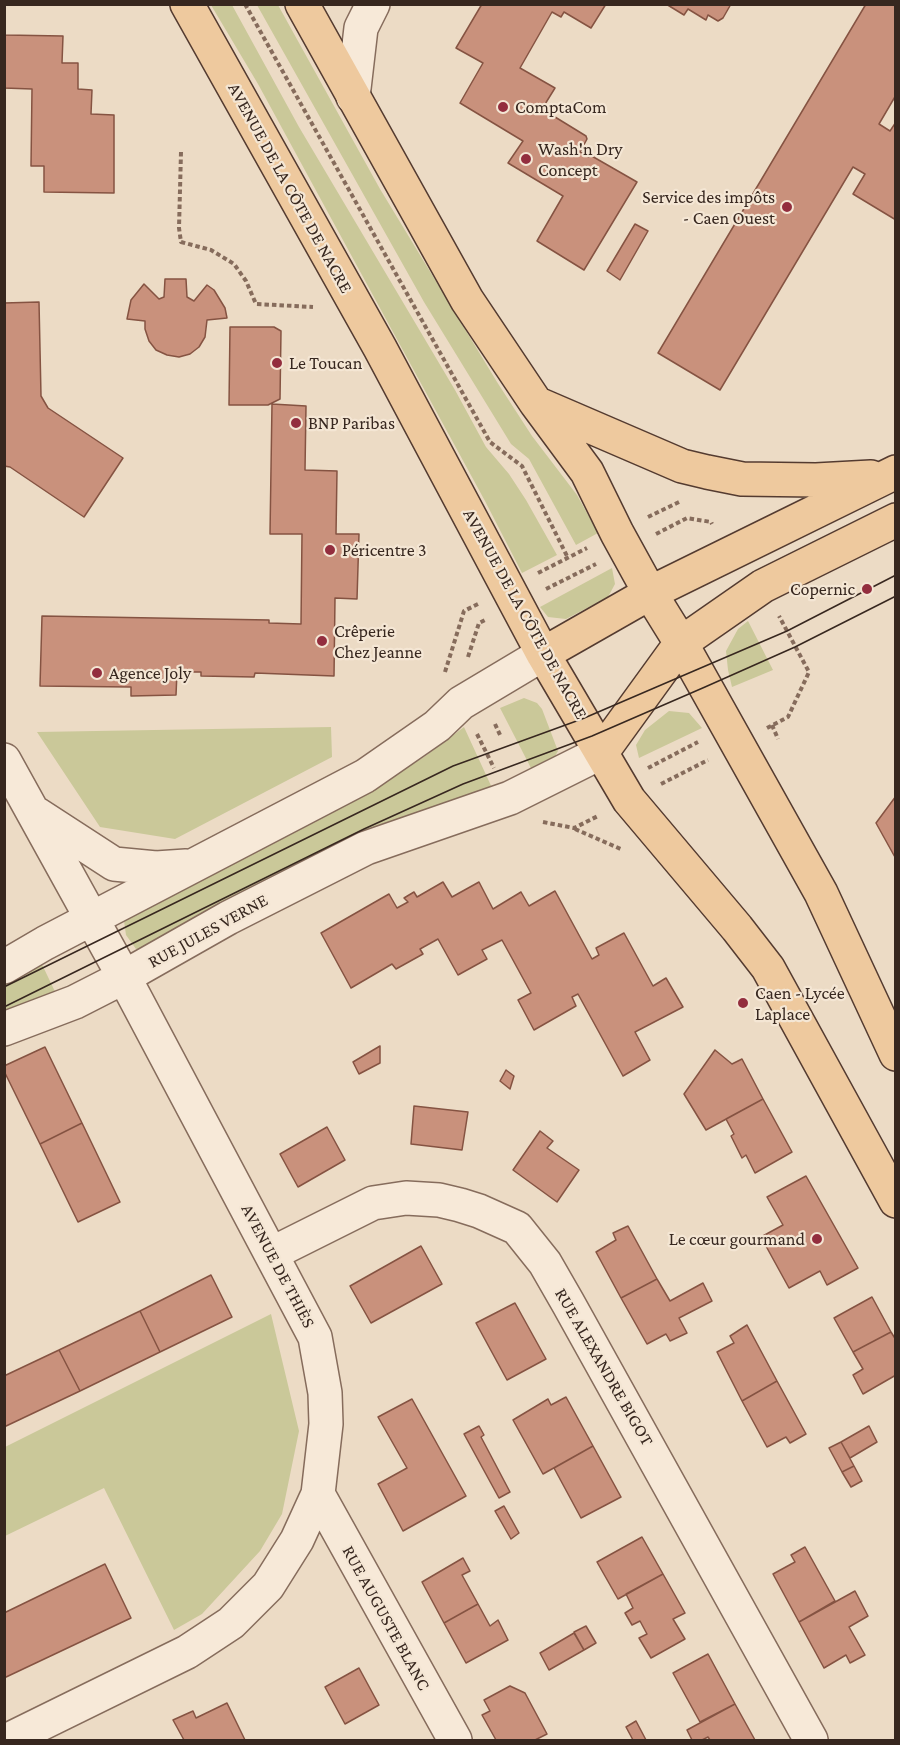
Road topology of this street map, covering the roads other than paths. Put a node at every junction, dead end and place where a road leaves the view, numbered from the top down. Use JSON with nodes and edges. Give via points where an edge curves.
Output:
{"nodes":[{"id":1,"x":187,"y":4,"type":"edge"},
{"id":2,"x":302,"y":4,"type":"edge"},
{"id":3,"x":374,"y":4,"type":"edge"},
{"id":4,"x":353,"y":97,"type":"junction"},
{"id":5,"x":536,"y":403,"type":"junction"},
{"id":6,"x":892,"y":474,"type":"edge"},
{"id":7,"x":896,"y":519,"type":"edge"},
{"id":8,"x":650,"y":593,"type":"junction"},
{"id":9,"x":681,"y":643,"type":"junction"},
{"id":10,"x":543,"y":654,"type":"junction"},
{"id":11,"x":602,"y":752,"type":"junction"},
{"id":12,"x":4,"y":760,"type":"edge"},
{"id":13,"x":33,"y":811,"type":"junction"},
{"id":14,"x":195,"y":865,"type":"junction"},
{"id":15,"x":92,"y":919,"type":"junction"},
{"id":16,"x":4,"y":967,"type":"edge"},
{"id":17,"x":124,"y":977,"type":"junction"},
{"id":18,"x":4,"y":1029,"type":"edge"},
{"id":19,"x":896,"y":1054,"type":"edge"},
{"id":20,"x":896,"y":1201,"type":"edge"},
{"id":21,"x":271,"y":1254,"type":"junction"},
{"id":22,"x":318,"y":1494,"type":"junction"},
{"id":23,"x":8,"y":1740,"type":"edge"},
{"id":24,"x":455,"y":1740,"type":"edge"},
{"id":25,"x":812,"y":1740,"type":"edge"}],
"edges":[{"from":1,"to":10,"type":"main road","name":"AVENUE DE LA CÔTE DE NACRE","via":[[380,348]]},
{"from":2,"to":4,"type":"main road"},
{"from":3,"to":4,"type":"street","via":[[361,28]]},
{"from":4,"to":5,"type":"main road","via":[[466,300]]},
{"from":5,"to":6,"type":"main road","via":[[682,466],[742,479],[816,480]]},
{"from":5,"to":8,"type":"main road","via":[[587,472]]},
{"from":6,"to":8,"type":"main road"},
{"from":7,"to":9,"type":"main road","via":[[763,586]]},
{"from":8,"to":9,"type":"main road"},
{"from":8,"to":10,"type":"main road"},
{"from":9,"to":11,"type":"main road"},
{"from":9,"to":19,"type":"main road","via":[[821,893]]},
{"from":10,"to":11,"type":"main road","name":"AVENUE DE LA CÔTE DE NACRE"},
{"from":10,"to":14,"type":"street","via":[[461,703],[437,726],[365,776]]},
{"from":11,"to":17,"type":"street","name":"RUE JULES VERNE","via":[[510,798],[366,848],[228,918]]},
{"from":11,"to":20,"type":"main road","name":"AVENUE DE LA CÔTE DE NACRE","via":[[629,800],[768,968]]},
{"from":12,"to":13,"type":"street","name":"AVENUE DE THIÈS"},
{"from":13,"to":14,"type":"street","via":[[114,864],[156,868]]},
{"from":13,"to":15,"type":"street","name":"AVENUE DE THIÈS"},
{"from":14,"to":15,"type":"street"},
{"from":15,"to":16,"type":"street"},
{"from":15,"to":17,"type":"street","name":"AVENUE DE THIÈS"},
{"from":17,"to":18,"type":"street","name":"RUE JULES VERNE","via":[[75,1002]]},
{"from":17,"to":21,"type":"street","name":"AVENUE DE THIÈS"},
{"from":21,"to":22,"type":"street","name":"AVENUE DE THIÈS","via":[[315,1337],[327,1425]]},
{"from":21,"to":25,"type":"street","name":"RUE ALEXANDRE BIGOT","via":[[373,1203],[398,1199],[431,1199],[460,1205],[517,1228],[545,1263]]},
{"from":22,"to":23,"type":"street","name":"AVENUE DE THIÈS","via":[[297,1540],[268,1586],[231,1623],[164,1665]]},
{"from":22,"to":24,"type":"street","name":"RUE AUGUSTE BLANC"}]}
